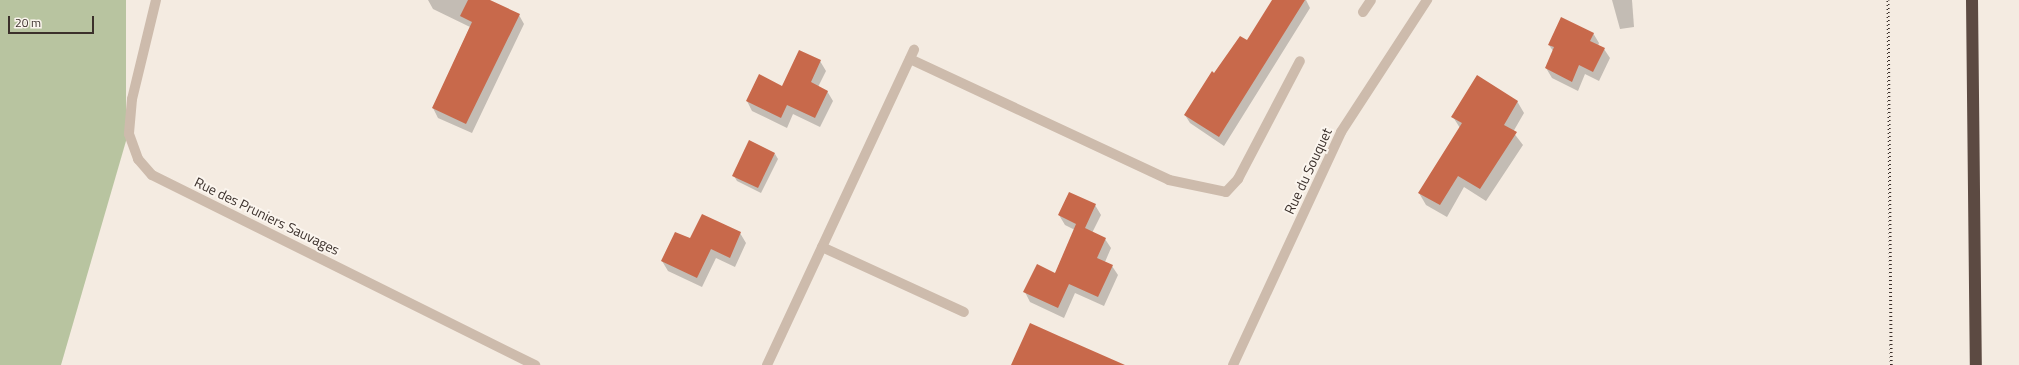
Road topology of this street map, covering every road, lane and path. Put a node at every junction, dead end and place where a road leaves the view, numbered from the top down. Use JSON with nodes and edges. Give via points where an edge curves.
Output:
{"nodes":[{"id":1,"x":156,"y":0,"type":"edge"},
{"id":2,"x":1371,"y":0,"type":"edge"},
{"id":3,"x":1426,"y":0,"type":"edge"},
{"id":4,"x":1972,"y":0,"type":"edge"},
{"id":5,"x":1363,"y":12,"type":"dead end"},
{"id":6,"x":1300,"y":61,"type":"dead end"},
{"id":7,"x":822,"y":247,"type":"junction"},
{"id":8,"x":964,"y":312,"type":"dead end"},
{"id":9,"x":535,"y":365,"type":"edge"},
{"id":10,"x":767,"y":365,"type":"edge"},
{"id":11,"x":1233,"y":365,"type":"edge"},
{"id":12,"x":1976,"y":365,"type":"edge"}],
"edges":[{"from":1,"to":9,"type":"street","name":"Rue des Pruniers Sauvages","via":[[132,99],[129,134],[138,158],[152,175]]},
{"from":2,"to":5,"type":"street"},
{"from":3,"to":11,"type":"street","name":"Rue du Souquet","via":[[1341,132]]},
{"from":4,"to":12,"type":"highway"},
{"from":6,"to":7,"type":"street","via":[[1238,179],[1226,192],[1169,180],[912,55]]},
{"from":7,"to":8,"type":"street"},
{"from":7,"to":10,"type":"street"}]}
